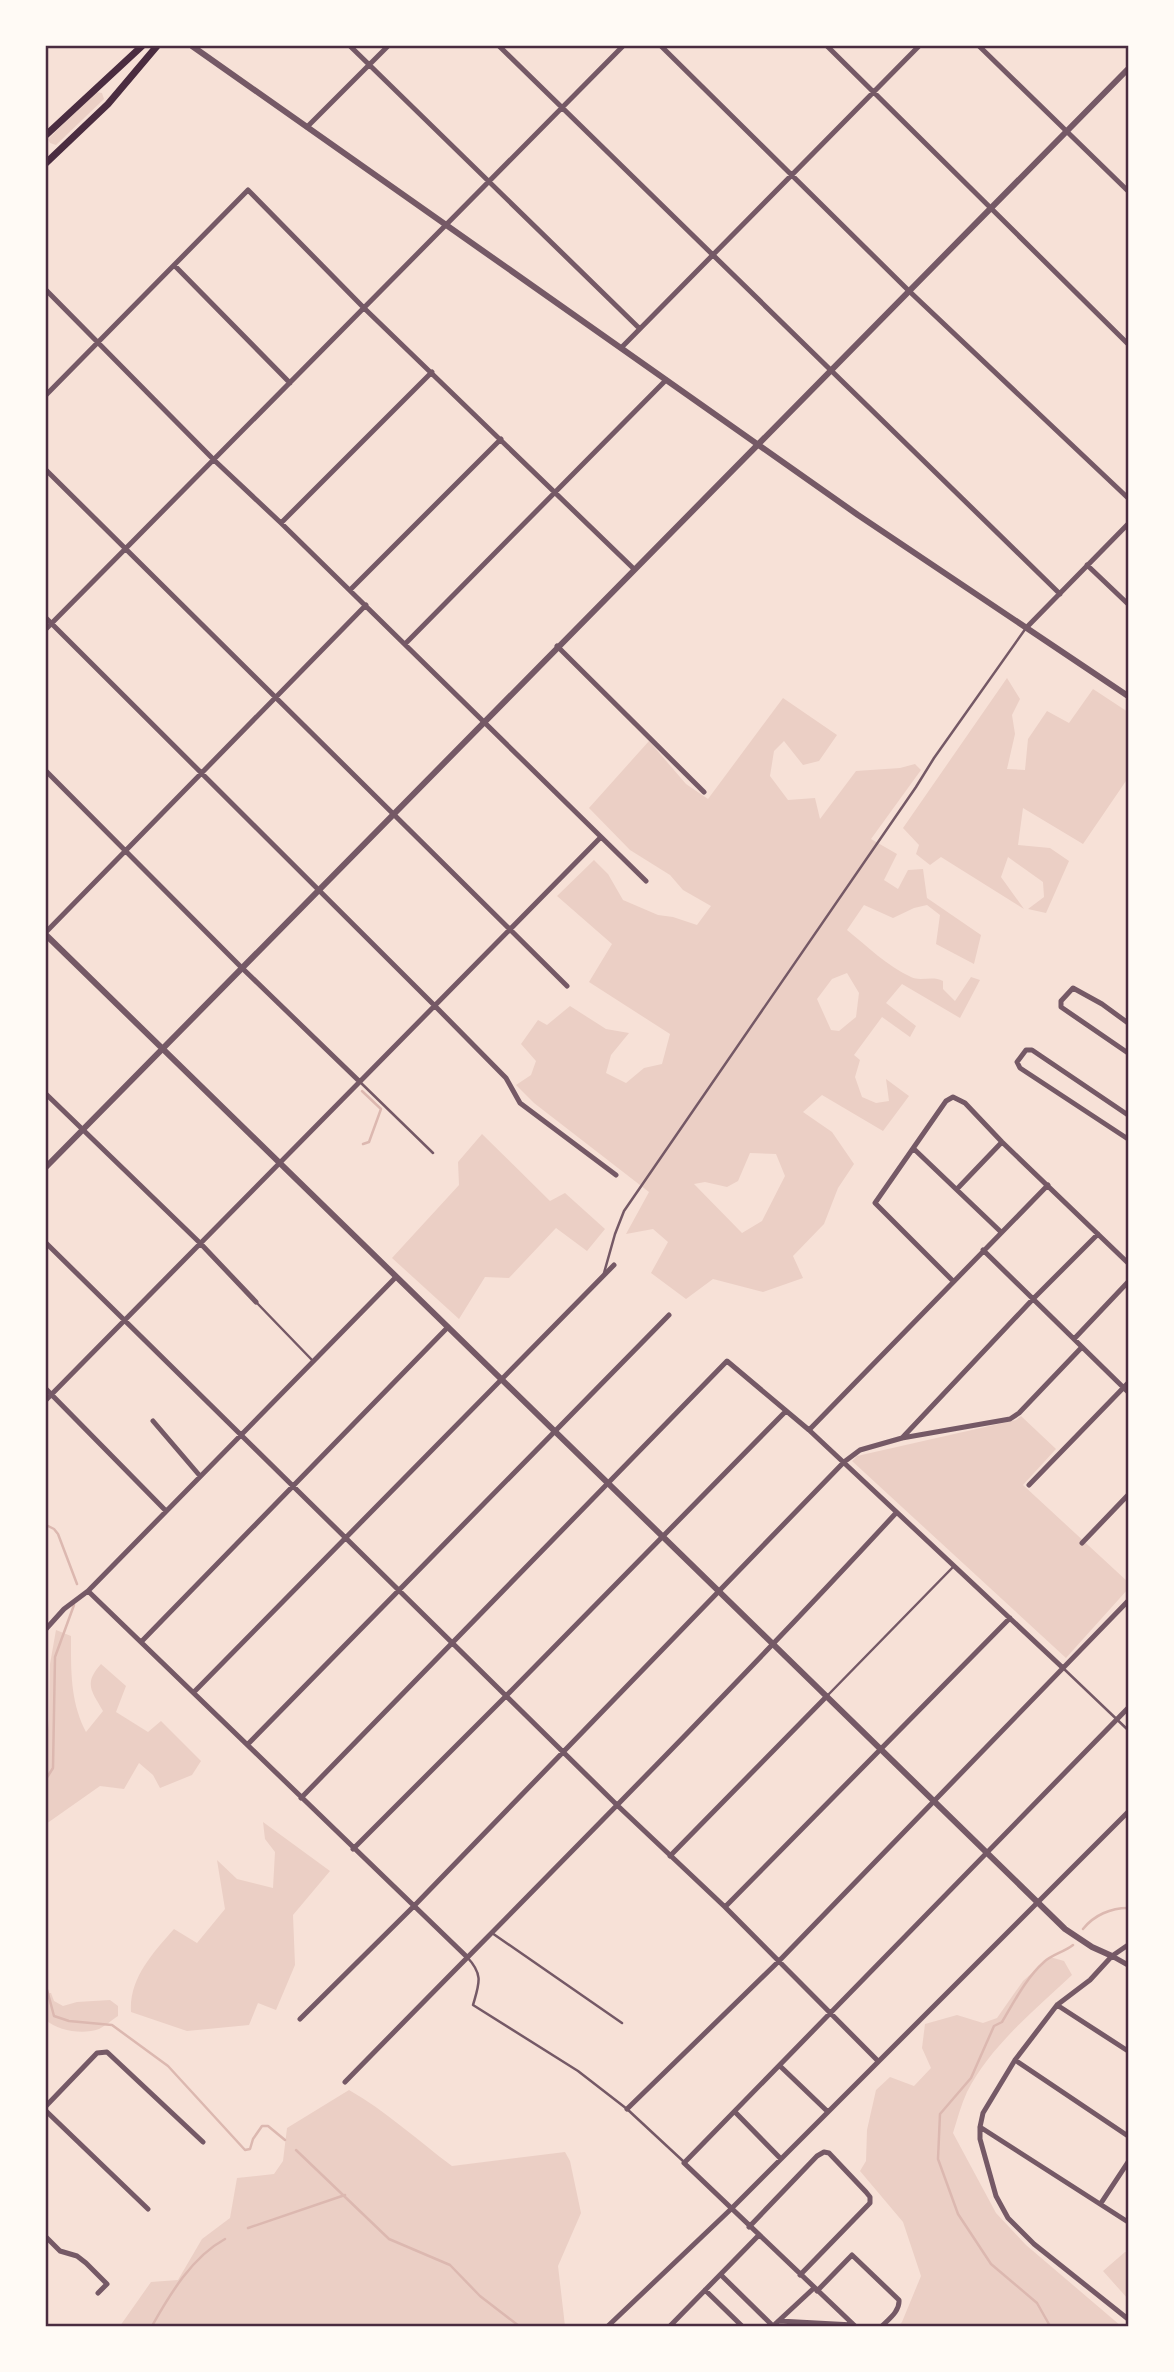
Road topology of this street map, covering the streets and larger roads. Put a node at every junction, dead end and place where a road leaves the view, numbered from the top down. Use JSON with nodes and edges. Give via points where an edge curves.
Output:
{"nodes":[{"id":1,"x":142,"y":46,"type":"edge"},
{"id":2,"x":157,"y":46,"type":"edge"},
{"id":3,"x":192,"y":46,"type":"edge"},
{"id":4,"x":350,"y":46,"type":"edge"},
{"id":5,"x":388,"y":46,"type":"edge"},
{"id":6,"x":499,"y":46,"type":"edge"},
{"id":7,"x":623,"y":46,"type":"edge"},
{"id":8,"x":661,"y":46,"type":"edge"},
{"id":9,"x":827,"y":46,"type":"edge"},
{"id":10,"x":919,"y":46,"type":"edge"},
{"id":11,"x":979,"y":46,"type":"edge"},
{"id":12,"x":369,"y":65,"type":"junction"},
{"id":13,"x":1129,"y":69,"type":"edge"},
{"id":14,"x":95,"y":88,"type":"junction"},
{"id":15,"x":875,"y":91,"type":"junction"},
{"id":16,"x":108,"y":104,"type":"junction"},
{"id":17,"x":561,"y":107,"type":"junction"},
{"id":18,"x":307,"y":127,"type":"junction"},
{"id":19,"x":1067,"y":131,"type":"junction"},
{"id":20,"x":46,"y":135,"type":"edge"},
{"id":21,"x":46,"y":152,"type":"edge"},
{"id":22,"x":54,"y":156,"type":"junction"},
{"id":23,"x":46,"y":163,"type":"edge"},
{"id":24,"x":793,"y":174,"type":"junction"},
{"id":25,"x":489,"y":181,"type":"junction"},
{"id":26,"x":1129,"y":191,"type":"edge"},
{"id":27,"x":990,"y":209,"type":"junction"},
{"id":28,"x":446,"y":224,"type":"junction"},
{"id":29,"x":711,"y":256,"type":"junction"},
{"id":30,"x":174,"y":265,"type":"junction"},
{"id":31,"x":46,"y":290,"type":"edge"},
{"id":32,"x":908,"y":290,"type":"junction"},
{"id":33,"x":364,"y":308,"type":"junction"},
{"id":34,"x":639,"y":328,"type":"junction"},
{"id":35,"x":98,"y":342,"type":"junction"},
{"id":36,"x":1129,"y":344,"type":"edge"},
{"id":37,"x":621,"y":348,"type":"junction"},
{"id":38,"x":830,"y":370,"type":"junction"},
{"id":39,"x":432,"y":372,"type":"junction"},
{"id":40,"x":666,"y":380,"type":"junction"},
{"id":41,"x":290,"y":383,"type":"junction"},
{"id":42,"x":46,"y":395,"type":"edge"},
{"id":43,"x":501,"y":439,"type":"junction"},
{"id":44,"x":758,"y":445,"type":"junction"},
{"id":45,"x":214,"y":460,"type":"junction"},
{"id":46,"x":46,"y":470,"type":"edge"},
{"id":47,"x":555,"y":491,"type":"junction"},
{"id":48,"x":1129,"y":498,"type":"edge"},
{"id":49,"x":281,"y":523,"type":"junction"},
{"id":50,"x":1129,"y":524,"type":"edge"},
{"id":51,"x":126,"y":548,"type":"junction"},
{"id":52,"x":1087,"y":565,"type":"junction"},
{"id":53,"x":634,"y":569,"type":"junction"},
{"id":54,"x":350,"y":590,"type":"junction"},
{"id":55,"x":1060,"y":594,"type":"junction"},
{"id":56,"x":1129,"y":604,"type":"edge"},
{"id":57,"x":366,"y":605,"type":"junction"},
{"id":58,"x":46,"y":618,"type":"edge"},
{"id":59,"x":51,"y":624,"type":"junction"},
{"id":60,"x":1026,"y":628,"type":"junction"},
{"id":61,"x":46,"y":629,"type":"edge"},
{"id":62,"x":404,"y":644,"type":"junction"},
{"id":63,"x":557,"y":646,"type":"junction"},
{"id":64,"x":1129,"y":696,"type":"edge"},
{"id":65,"x":276,"y":697,"type":"junction"},
{"id":66,"x":484,"y":721,"type":"junction"},
{"id":67,"x":46,"y":771,"type":"edge"},
{"id":68,"x":200,"y":774,"type":"junction"},
{"id":69,"x":704,"y":792,"type":"dead end"},
{"id":70,"x":393,"y":814,"type":"junction"},
{"id":71,"x":601,"y":837,"type":"junction"},
{"id":72,"x":125,"y":851,"type":"junction"},
{"id":73,"x":646,"y":881,"type":"dead end"},
{"id":74,"x":317,"y":890,"type":"junction"},
{"id":75,"x":510,"y":930,"type":"junction"},
{"id":76,"x":46,"y":934,"type":"edge"},
{"id":77,"x":241,"y":967,"type":"junction"},
{"id":78,"x":567,"y":986,"type":"dead end"},
{"id":79,"x":435,"y":1005,"type":"junction"},
{"id":80,"x":1129,"y":1023,"type":"edge"},
{"id":81,"x":163,"y":1047,"type":"junction"},
{"id":82,"x":1129,"y":1053,"type":"edge"},
{"id":83,"x":359,"y":1081,"type":"junction"},
{"id":84,"x":46,"y":1094,"type":"edge"},
{"id":85,"x":1129,"y":1115,"type":"edge"},
{"id":86,"x":83,"y":1130,"type":"junction"},
{"id":87,"x":1129,"y":1139,"type":"edge"},
{"id":88,"x":1002,"y":1142,"type":"junction"},
{"id":89,"x":914,"y":1149,"type":"junction"},
{"id":90,"x":279,"y":1163,"type":"junction"},
{"id":91,"x":46,"y":1167,"type":"edge"},
{"id":92,"x":616,"y":1175,"type":"dead end"},
{"id":93,"x":1048,"y":1185,"type":"junction"},
{"id":94,"x":957,"y":1189,"type":"junction"},
{"id":95,"x":1001,"y":1232,"type":"junction"},
{"id":96,"x":1098,"y":1234,"type":"junction"},
{"id":97,"x":46,"y":1243,"type":"edge"},
{"id":98,"x":200,"y":1243,"type":"junction"},
{"id":99,"x":983,"y":1250,"type":"junction"},
{"id":100,"x":1129,"y":1263,"type":"edge"},
{"id":101,"x":614,"y":1265,"type":"dead end"},
{"id":102,"x":396,"y":1278,"type":"junction"},
{"id":103,"x":953,"y":1281,"type":"junction"},
{"id":104,"x":1129,"y":1282,"type":"edge"},
{"id":105,"x":1033,"y":1299,"type":"junction"},
{"id":106,"x":256,"y":1303,"type":"road end"},
{"id":107,"x":670,"y":1315,"type":"dead end"},
{"id":108,"x":125,"y":1321,"type":"junction"},
{"id":109,"x":448,"y":1327,"type":"junction"},
{"id":110,"x":1074,"y":1339,"type":"junction"},
{"id":111,"x":1082,"y":1347,"type":"junction"},
{"id":112,"x":501,"y":1379,"type":"junction"},
{"id":113,"x":1127,"y":1388,"type":"edge"},
{"id":114,"x":46,"y":1389,"type":"edge"},
{"id":115,"x":51,"y":1395,"type":"junction"},
{"id":116,"x":46,"y":1400,"type":"edge"},
{"id":117,"x":786,"y":1411,"type":"junction"},
{"id":118,"x":153,"y":1421,"type":"dead end"},
{"id":119,"x":555,"y":1430,"type":"junction"},
{"id":120,"x":809,"y":1430,"type":"junction"},
{"id":121,"x":240,"y":1435,"type":"junction"},
{"id":122,"x":902,"y":1438,"type":"junction"},
{"id":123,"x":844,"y":1462,"type":"junction"},
{"id":124,"x":200,"y":1476,"type":"junction"},
{"id":125,"x":609,"y":1483,"type":"junction"},
{"id":126,"x":1028,"y":1485,"type":"dead end"},
{"id":127,"x":292,"y":1487,"type":"junction"},
{"id":128,"x":1129,"y":1495,"type":"edge"},
{"id":129,"x":166,"y":1511,"type":"junction"},
{"id":130,"x":896,"y":1513,"type":"junction"},
{"id":131,"x":663,"y":1536,"type":"junction"},
{"id":132,"x":346,"y":1539,"type":"junction"},
{"id":133,"x":1082,"y":1543,"type":"dead end"},
{"id":134,"x":88,"y":1591,"type":"junction"},
{"id":135,"x":399,"y":1592,"type":"junction"},
{"id":136,"x":720,"y":1592,"type":"junction"},
{"id":137,"x":1129,"y":1601,"type":"edge"},
{"id":138,"x":1010,"y":1618,"type":"junction"},
{"id":139,"x":46,"y":1629,"type":"edge"},
{"id":140,"x":142,"y":1641,"type":"junction"},
{"id":141,"x":453,"y":1643,"type":"junction"},
{"id":142,"x":774,"y":1644,"type":"junction"},
{"id":143,"x":1063,"y":1668,"type":"junction"},
{"id":144,"x":194,"y":1692,"type":"junction"},
{"id":145,"x":506,"y":1696,"type":"junction"},
{"id":146,"x":827,"y":1696,"type":"junction"},
{"id":147,"x":1129,"y":1708,"type":"edge"},
{"id":148,"x":248,"y":1744,"type":"junction"},
{"id":149,"x":880,"y":1748,"type":"junction"},
{"id":150,"x":563,"y":1751,"type":"junction"},
{"id":151,"x":300,"y":1798,"type":"junction"},
{"id":152,"x":934,"y":1800,"type":"junction"},
{"id":153,"x":618,"y":1806,"type":"junction"},
{"id":154,"x":1129,"y":1812,"type":"edge"},
{"id":155,"x":353,"y":1849,"type":"junction"},
{"id":156,"x":986,"y":1852,"type":"junction"},
{"id":157,"x":670,"y":1856,"type":"junction"},
{"id":158,"x":1038,"y":1903,"type":"junction"},
{"id":159,"x":415,"y":1906,"type":"junction"},
{"id":160,"x":725,"y":1907,"type":"junction"},
{"id":161,"x":1129,"y":1945,"type":"edge"},
{"id":162,"x":1112,"y":1956,"type":"junction"},
{"id":163,"x":467,"y":1958,"type":"junction"},
{"id":164,"x":779,"y":1961,"type":"junction"},
{"id":165,"x":1129,"y":1965,"type":"edge"},
{"id":166,"x":1057,"y":2006,"type":"junction"},
{"id":167,"x":830,"y":2012,"type":"junction"},
{"id":168,"x":300,"y":2019,"type":"dead end"},
{"id":169,"x":1129,"y":2051,"type":"edge"},
{"id":170,"x":1016,"y":2060,"type":"junction"},
{"id":171,"x":878,"y":2062,"type":"junction"},
{"id":172,"x":780,"y":2066,"type":"junction"},
{"id":173,"x":345,"y":2082,"type":"dead end"},
{"id":174,"x":46,"y":2108,"type":"edge"},
{"id":175,"x":627,"y":2109,"type":"road end"},
{"id":176,"x":827,"y":2111,"type":"junction"},
{"id":177,"x":735,"y":2112,"type":"junction"},
{"id":178,"x":980,"y":2127,"type":"junction"},
{"id":179,"x":1129,"y":2136,"type":"edge"},
{"id":180,"x":203,"y":2142,"type":"dead end"},
{"id":181,"x":781,"y":2159,"type":"junction"},
{"id":182,"x":1129,"y":2162,"type":"edge"},
{"id":183,"x":1101,"y":2203,"type":"junction"},
{"id":184,"x":148,"y":2209,"type":"dead end"},
{"id":185,"x":730,"y":2210,"type":"junction"},
{"id":186,"x":1129,"y":2222,"type":"edge"},
{"id":187,"x":749,"y":2227,"type":"junction"},
{"id":188,"x":758,"y":2236,"type":"junction"},
{"id":189,"x":46,"y":2237,"type":"edge"},
{"id":190,"x":721,"y":2275,"type":"junction"},
{"id":191,"x":800,"y":2275,"type":"junction"},
{"id":192,"x":705,"y":2290,"type":"junction"},
{"id":193,"x":816,"y":2290,"type":"junction"},
{"id":194,"x":98,"y":2293,"type":"dead end"},
{"id":195,"x":1129,"y":2319,"type":"edge"},
{"id":196,"x":779,"y":2321,"type":"junction"},
{"id":197,"x":854,"y":2325,"type":"edge"},
{"id":198,"x":608,"y":2326,"type":"edge"},
{"id":199,"x":670,"y":2326,"type":"edge"},
{"id":200,"x":742,"y":2326,"type":"edge"},
{"id":201,"x":882,"y":2326,"type":"edge"}],
"edges":[{"from":1,"to":14,"type":"main road"},
{"from":2,"to":16,"type":"main road"},
{"from":3,"to":18,"type":"street"},
{"from":4,"to":12,"type":"street"},
{"from":5,"to":12,"type":"street"},
{"from":6,"to":17,"type":"street"},
{"from":7,"to":17,"type":"street"},
{"from":8,"to":24,"type":"street"},
{"from":9,"to":15,"type":"street"},
{"from":10,"to":15,"type":"street"},
{"from":11,"to":19,"type":"street"},
{"from":12,"to":18,"type":"street"},
{"from":12,"to":25,"type":"street"},
{"from":13,"to":19,"type":"street"},
{"from":14,"to":16,"type":"main road","via":[[106,93]]},
{"from":14,"to":20,"type":"main road"},
{"from":15,"to":24,"type":"street"},
{"from":15,"to":27,"type":"street"},
{"from":16,"to":22,"type":"main road"},
{"from":17,"to":25,"type":"street"},
{"from":17,"to":29,"type":"street"},
{"from":18,"to":28,"type":"street"},
{"from":19,"to":26,"type":"street"},
{"from":19,"to":27,"type":"street"},
{"from":21,"to":22,"type":"main road"},
{"from":22,"to":23,"type":"main road"},
{"from":24,"to":29,"type":"street"},
{"from":24,"to":32,"type":"street"},
{"from":25,"to":28,"type":"street"},
{"from":25,"to":34,"type":"street"},
{"from":27,"to":32,"type":"street"},
{"from":27,"to":36,"type":"street"},
{"from":28,"to":33,"type":"street"},
{"from":28,"to":37,"type":"street"},
{"from":29,"to":34,"type":"street"},
{"from":29,"to":38,"type":"street"},
{"from":30,"to":33,"type":"street","via":[[248,190]]},
{"from":30,"to":35,"type":"street"},
{"from":30,"to":41,"type":"street"},
{"from":31,"to":35,"type":"street"},
{"from":32,"to":38,"type":"street"},
{"from":32,"to":48,"type":"street"},
{"from":33,"to":39,"type":"street"},
{"from":33,"to":41,"type":"street"},
{"from":34,"to":37,"type":"street"},
{"from":35,"to":42,"type":"street"},
{"from":35,"to":45,"type":"street"},
{"from":37,"to":40,"type":"street"},
{"from":38,"to":44,"type":"street"},
{"from":38,"to":55,"type":"street"},
{"from":39,"to":43,"type":"street"},
{"from":39,"to":49,"type":"street"},
{"from":40,"to":44,"type":"street"},
{"from":40,"to":47,"type":"street"},
{"from":41,"to":45,"type":"street"},
{"from":43,"to":47,"type":"street"},
{"from":43,"to":54,"type":"street"},
{"from":44,"to":53,"type":"street"},
{"from":44,"to":60,"type":"street"},
{"from":45,"to":49,"type":"street"},
{"from":45,"to":51,"type":"street"},
{"from":46,"to":51,"type":"street"},
{"from":47,"to":53,"type":"street"},
{"from":47,"to":62,"type":"street"},
{"from":49,"to":54,"type":"street"},
{"from":50,"to":52,"type":"street"},
{"from":51,"to":59,"type":"street"},
{"from":51,"to":65,"type":"street"},
{"from":52,"to":55,"type":"street"},
{"from":52,"to":56,"type":"street"},
{"from":53,"to":63,"type":"street"},
{"from":54,"to":57,"type":"street"},
{"from":55,"to":60,"type":"street"},
{"from":57,"to":62,"type":"street"},
{"from":57,"to":65,"type":"street"},
{"from":58,"to":59,"type":"street"},
{"from":59,"to":61,"type":"street"},
{"from":59,"to":68,"type":"street"},
{"from":60,"to":64,"type":"street"},
{"from":62,"to":66,"type":"street"},
{"from":63,"to":66,"type":"street"},
{"from":63,"to":69,"type":"street"},
{"from":65,"to":68,"type":"street"},
{"from":65,"to":70,"type":"street"},
{"from":66,"to":70,"type":"street"},
{"from":66,"to":71,"type":"street"},
{"from":67,"to":72,"type":"street"},
{"from":68,"to":72,"type":"street"},
{"from":68,"to":74,"type":"street"},
{"from":70,"to":74,"type":"street"},
{"from":70,"to":75,"type":"street"},
{"from":71,"to":73,"type":"street"},
{"from":71,"to":75,"type":"street"},
{"from":72,"to":76,"type":"street"},
{"from":72,"to":77,"type":"street"},
{"from":74,"to":77,"type":"street"},
{"from":74,"to":79,"type":"street"},
{"from":75,"to":78,"type":"street"},
{"from":75,"to":79,"type":"street"},
{"from":76,"to":81,"type":"street"},
{"from":77,"to":81,"type":"street"},
{"from":77,"to":83,"type":"street"},
{"from":79,"to":83,"type":"street"},
{"from":79,"to":92,"type":"street","via":[[506,1078],[520,1102]]},
{"from":80,"to":82,"type":"street","via":[[1073,988],[1060,1001],[1061,1007]]},
{"from":81,"to":86,"type":"street"},
{"from":81,"to":90,"type":"street"},
{"from":83,"to":90,"type":"street"},
{"from":84,"to":86,"type":"street"},
{"from":85,"to":87,"type":"street","via":[[1032,1049],[1017,1062]]},
{"from":86,"to":91,"type":"street"},
{"from":86,"to":98,"type":"street"},
{"from":88,"to":89,"type":"street","via":[[965,1103],[953,1097]]},
{"from":88,"to":93,"type":"street"},
{"from":88,"to":94,"type":"street"},
{"from":89,"to":94,"type":"street"},
{"from":89,"to":103,"type":"street","via":[[874,1203]]},
{"from":90,"to":98,"type":"street"},
{"from":90,"to":102,"type":"street"},
{"from":93,"to":95,"type":"street"},
{"from":93,"to":96,"type":"street"},
{"from":94,"to":95,"type":"street"},
{"from":95,"to":99,"type":"street"},
{"from":96,"to":100,"type":"street"},
{"from":96,"to":105,"type":"street"},
{"from":97,"to":108,"type":"street"},
{"from":98,"to":106,"type":"street"},
{"from":98,"to":108,"type":"street"},
{"from":99,"to":103,"type":"street"},
{"from":99,"to":105,"type":"street"},
{"from":101,"to":112,"type":"street"},
{"from":102,"to":109,"type":"street"},
{"from":102,"to":121,"type":"street"},
{"from":103,"to":120,"type":"street"},
{"from":104,"to":110,"type":"street"},
{"from":105,"to":110,"type":"street"},
{"from":105,"to":122,"type":"street"},
{"from":107,"to":119,"type":"street"},
{"from":108,"to":115,"type":"street"},
{"from":108,"to":121,"type":"street"},
{"from":109,"to":112,"type":"street"},
{"from":109,"to":127,"type":"street"},
{"from":110,"to":111,"type":"street"},
{"from":111,"to":113,"type":"street"},
{"from":111,"to":122,"type":"street","via":[[1010,1419]]},
{"from":112,"to":119,"type":"street"},
{"from":112,"to":132,"type":"street"},
{"from":113,"to":126,"type":"street"},
{"from":114,"to":115,"type":"street"},
{"from":115,"to":116,"type":"street"},
{"from":115,"to":129,"type":"street"},
{"from":117,"to":120,"type":"street"},
{"from":117,"to":125,"type":"street","via":[[727,1361]]},
{"from":117,"to":131,"type":"street"},
{"from":118,"to":124,"type":"street"},
{"from":119,"to":125,"type":"street"},
{"from":119,"to":135,"type":"street"},
{"from":120,"to":123,"type":"street"},
{"from":121,"to":124,"type":"street"},
{"from":121,"to":127,"type":"street"},
{"from":122,"to":123,"type":"street","via":[[860,1450]]},
{"from":123,"to":130,"type":"street"},
{"from":123,"to":136,"type":"street"},
{"from":124,"to":129,"type":"street"},
{"from":125,"to":131,"type":"street"},
{"from":125,"to":141,"type":"street"},
{"from":127,"to":132,"type":"street"},
{"from":127,"to":140,"type":"street"},
{"from":128,"to":133,"type":"street"},
{"from":129,"to":134,"type":"street"},
{"from":130,"to":138,"type":"street"},
{"from":130,"to":142,"type":"street"},
{"from":131,"to":136,"type":"street"},
{"from":131,"to":145,"type":"street"},
{"from":132,"to":135,"type":"street"},
{"from":132,"to":144,"type":"street"},
{"from":134,"to":139,"type":"street"},
{"from":134,"to":140,"type":"street"},
{"from":135,"to":141,"type":"street"},
{"from":135,"to":148,"type":"street"},
{"from":136,"to":142,"type":"street"},
{"from":136,"to":150,"type":"street"},
{"from":137,"to":143,"type":"street"},
{"from":138,"to":143,"type":"street"},
{"from":138,"to":149,"type":"street"},
{"from":140,"to":144,"type":"street"},
{"from":141,"to":145,"type":"street"},
{"from":141,"to":151,"type":"street"},
{"from":142,"to":146,"type":"street"},
{"from":142,"to":153,"type":"street"},
{"from":143,"to":152,"type":"street"},
{"from":144,"to":148,"type":"street"},
{"from":145,"to":150,"type":"street"},
{"from":145,"to":155,"type":"street"},
{"from":146,"to":149,"type":"street"},
{"from":146,"to":157,"type":"street"},
{"from":147,"to":156,"type":"street"},
{"from":148,"to":151,"type":"street"},
{"from":149,"to":152,"type":"street"},
{"from":149,"to":160,"type":"street"},
{"from":150,"to":153,"type":"street"},
{"from":150,"to":159,"type":"street"},
{"from":151,"to":155,"type":"street"},
{"from":152,"to":156,"type":"street"},
{"from":152,"to":164,"type":"street"},
{"from":153,"to":157,"type":"street"},
{"from":153,"to":163,"type":"street"},
{"from":154,"to":158,"type":"street"},
{"from":155,"to":159,"type":"street"},
{"from":156,"to":158,"type":"street"},
{"from":156,"to":167,"type":"street"},
{"from":157,"to":160,"type":"street"},
{"from":158,"to":162,"type":"street","via":[[1065,1929]]},
{"from":158,"to":171,"type":"street"},
{"from":159,"to":163,"type":"street"},
{"from":159,"to":168,"type":"street"},
{"from":160,"to":164,"type":"street"},
{"from":161,"to":162,"type":"street"},
{"from":162,"to":165,"type":"street"},
{"from":162,"to":166,"type":"street"},
{"from":163,"to":173,"type":"street"},
{"from":164,"to":167,"type":"street"},
{"from":164,"to":175,"type":"street"},
{"from":166,"to":169,"type":"street"},
{"from":166,"to":170,"type":"street"},
{"from":167,"to":171,"type":"street"},
{"from":167,"to":172,"type":"street"},
{"from":170,"to":178,"type":"street","via":[[983,2113]]},
{"from":170,"to":179,"type":"street"},
{"from":171,"to":176,"type":"street"},
{"from":172,"to":176,"type":"street"},
{"from":172,"to":177,"type":"street"},
{"from":174,"to":180,"type":"street","via":[[97,2053],[107,2052]]},
{"from":174,"to":184,"type":"street"},
{"from":176,"to":181,"type":"street"},
{"from":177,"to":181,"type":"street"},
{"from":177,"to":185,"type":"street","via":[[684,2163]]},
{"from":178,"to":183,"type":"street"},
{"from":178,"to":195,"type":"street","via":[[996,2196],[1007,2218]]},
{"from":181,"to":185,"type":"street"},
{"from":182,"to":183,"type":"street"},
{"from":183,"to":186,"type":"street"},
{"from":185,"to":187,"type":"street"},
{"from":185,"to":198,"type":"street"},
{"from":187,"to":188,"type":"street"},
{"from":187,"to":191,"type":"street","via":[[817,2156],[829,2153],[866,2192],[870,2203]]},
{"from":188,"to":190,"type":"street"},
{"from":188,"to":191,"type":"street"},
{"from":189,"to":194,"type":"street","via":[[97,2273],[107,2284]]},
{"from":190,"to":192,"type":"street"},
{"from":190,"to":196,"type":"street","via":[[773,2326]]},
{"from":191,"to":193,"type":"street"},
{"from":192,"to":199,"type":"street"},
{"from":192,"to":200,"type":"street"},
{"from":193,"to":196,"type":"street"},
{"from":193,"to":197,"type":"street"},
{"from":193,"to":201,"type":"street","via":[[852,2255],[899,2301],[900,2306]]},
{"from":196,"to":197,"type":"street"}]}
